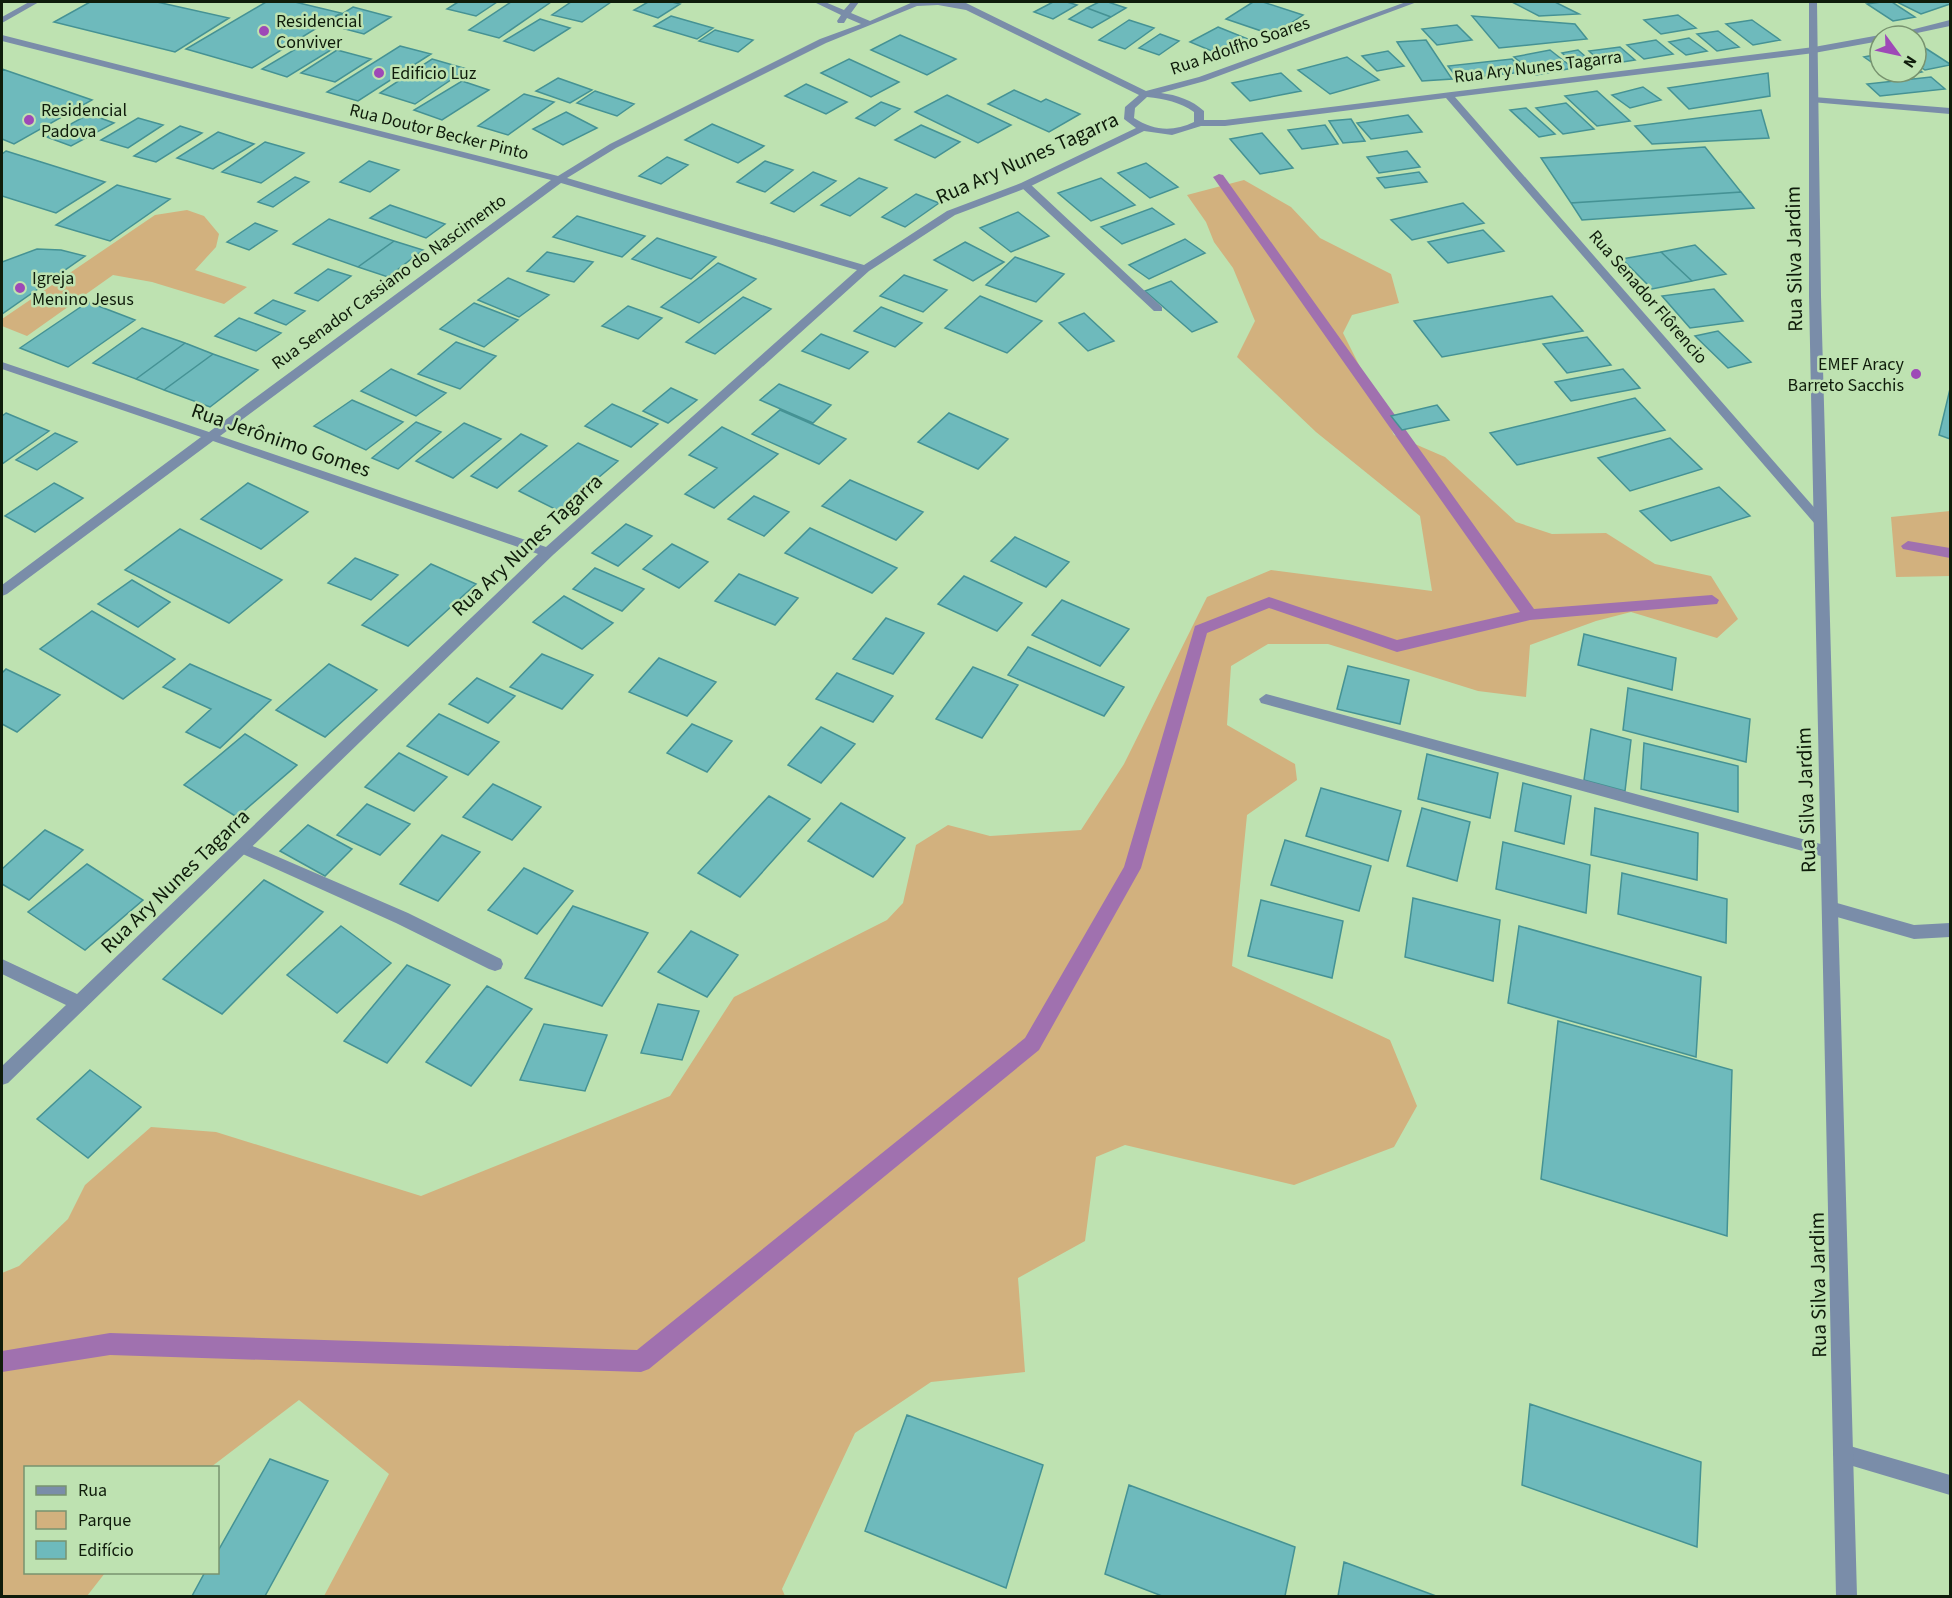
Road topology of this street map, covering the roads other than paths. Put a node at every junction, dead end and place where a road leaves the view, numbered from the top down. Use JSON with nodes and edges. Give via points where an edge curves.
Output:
{"nodes":[{"id":1,"x":35,"y":2,"type":"edge"},
{"id":2,"x":818,"y":2,"type":"edge"},
{"id":3,"x":855,"y":2,"type":"edge"},
{"id":4,"x":1413,"y":2,"type":"edge"},
{"id":5,"x":1813,"y":2,"type":"edge"},
{"id":6,"x":916,"y":3,"type":"edge"},
{"id":7,"x":962,"y":4,"type":"edge"},
{"id":8,"x":845,"y":14,"type":"junction"},
{"id":9,"x":2,"y":20,"type":"edge"},
{"id":10,"x":868,"y":22,"type":"junction"},
{"id":11,"x":1950,"y":23,"type":"edge"},
{"id":12,"x":1928,"y":28,"type":"edge"},
{"id":13,"x":2,"y":38,"type":"edge"},
{"id":14,"x":1868,"y":40,"type":"edge"},
{"id":15,"x":823,"y":41,"type":"junction"},
{"id":16,"x":1814,"y":50,"type":"junction"},
{"id":17,"x":1175,"y":91,"type":"junction"},
{"id":18,"x":1145,"y":94,"type":"junction"},
{"id":19,"x":1449,"y":96,"type":"junction"},
{"id":20,"x":1814,"y":99,"type":"junction"},
{"id":21,"x":1950,"y":111,"type":"edge"},
{"id":22,"x":1199,"y":123,"type":"junction"},
{"id":23,"x":1141,"y":129,"type":"junction"},
{"id":24,"x":559,"y":179,"type":"junction"},
{"id":25,"x":1025,"y":185,"type":"junction"},
{"id":26,"x":865,"y":269,"type":"junction"},
{"id":27,"x":1158,"y":309,"type":"dead end"},
{"id":28,"x":2,"y":365,"type":"edge"},
{"id":29,"x":211,"y":436,"type":"junction"},
{"id":30,"x":1820,"y":521,"type":"junction"},
{"id":31,"x":548,"y":552,"type":"junction"},
{"id":32,"x":2,"y":591,"type":"edge"},
{"id":33,"x":1266,"y":699,"type":"dead end"},
{"id":34,"x":241,"y":847,"type":"junction"},
{"id":35,"x":1828,"y":852,"type":"junction"},
{"id":36,"x":1830,"y":908,"type":"junction"},
{"id":37,"x":1950,"y":930,"type":"edge"},
{"id":38,"x":495,"y":964,"type":"dead end"},
{"id":39,"x":2,"y":966,"type":"edge"},
{"id":40,"x":78,"y":1003,"type":"junction"},
{"id":41,"x":2,"y":1077,"type":"edge"},
{"id":42,"x":1843,"y":1454,"type":"junction"},
{"id":43,"x":1950,"y":1485,"type":"edge"},
{"id":44,"x":1847,"y":1596,"type":"edge"}],
"edges":[{"from":1,"to":9,"type":"street"},
{"from":2,"to":8,"type":"street"},
{"from":3,"to":8,"type":"street","name":"Rua Senador Cassiano do Nascimento"},
{"from":4,"to":17,"type":"street","name":"Rua Adolfho Soares"},
{"from":5,"to":16,"type":"street","name":"Rua Silva Jardim"},
{"from":6,"to":7,"type":"street"},
{"from":6,"to":10,"type":"street","name":"Rua Senador Cassiano do Nascimento","via":[[888,18]]},
{"from":7,"to":18,"type":"street"},
{"from":8,"to":10,"type":"street"},
{"from":8,"to":15,"type":"street","name":"Rua Senador Cassiano do Nascimento"},
{"from":10,"to":15,"type":"street","name":"Rua Senador Cassiano do Nascimento"},
{"from":11,"to":12,"type":"street"},
{"from":13,"to":24,"type":"street","name":"Rua Doutor Becker Pinto"},
{"from":14,"to":16,"type":"street","name":"Rua Ary Nunes Tagarra"},
{"from":15,"to":24,"type":"street","name":"Rua Senador Cassiano do Nascimento","via":[[613,146]]},
{"from":16,"to":19,"type":"street","name":"Rua Ary Nunes Tagarra"},
{"from":16,"to":20,"type":"street","name":"Rua Silva Jardim"},
{"from":17,"to":18,"type":"street"},
{"from":17,"to":22,"type":"street","via":[[1199,111]]},
{"from":18,"to":23,"type":"street","via":[[1130,107],[1129,119]]},
{"from":19,"to":22,"type":"street","name":"Rua Ary Nunes Tagarra"},
{"from":19,"to":30,"type":"street","name":"Rua Senador Flôrencio"},
{"from":20,"to":21,"type":"street"},
{"from":20,"to":30,"type":"street","name":"Rua Silva Jardim"},
{"from":22,"to":23,"type":"street","name":"Rua Ary Nunes Tagarra","via":[[1185,131],[1163,134]]},
{"from":23,"to":25,"type":"street","name":"Rua Ary Nunes Tagarra"},
{"from":24,"to":26,"type":"street","name":"Rua Doutor Becker Pinto"},
{"from":24,"to":29,"type":"street","name":"Rua Senador Cassiano do Nascimento"},
{"from":25,"to":26,"type":"street","name":"Rua Ary Nunes Tagarra","via":[[951,213]]},
{"from":25,"to":27,"type":"street"},
{"from":26,"to":31,"type":"street","name":"Rua Ary Nunes Tagarra"},
{"from":28,"to":29,"type":"street","name":"Rua Jerônimo Gomes"},
{"from":29,"to":31,"type":"street","name":"Rua Jerônimo Gomes"},
{"from":29,"to":32,"type":"street","name":"Rua Senador Cassiano do Nascimento"},
{"from":30,"to":35,"type":"street","name":"Rua Silva Jardim"},
{"from":31,"to":34,"type":"street","name":"Rua Ary Nunes Tagarra"},
{"from":33,"to":35,"type":"street"},
{"from":34,"to":38,"type":"street"},
{"from":34,"to":40,"type":"street","name":"Rua Ary Nunes Tagarra"},
{"from":35,"to":36,"type":"street","name":"Rua Silva Jardim"},
{"from":36,"to":37,"type":"street","via":[[1914,932]]},
{"from":36,"to":42,"type":"street","name":"Rua Silva Jardim"},
{"from":39,"to":40,"type":"street"},
{"from":40,"to":41,"type":"street","name":"Rua Ary Nunes Tagarra"},
{"from":42,"to":43,"type":"street"},
{"from":42,"to":44,"type":"street","name":"Rua Silva Jardim"}]}
